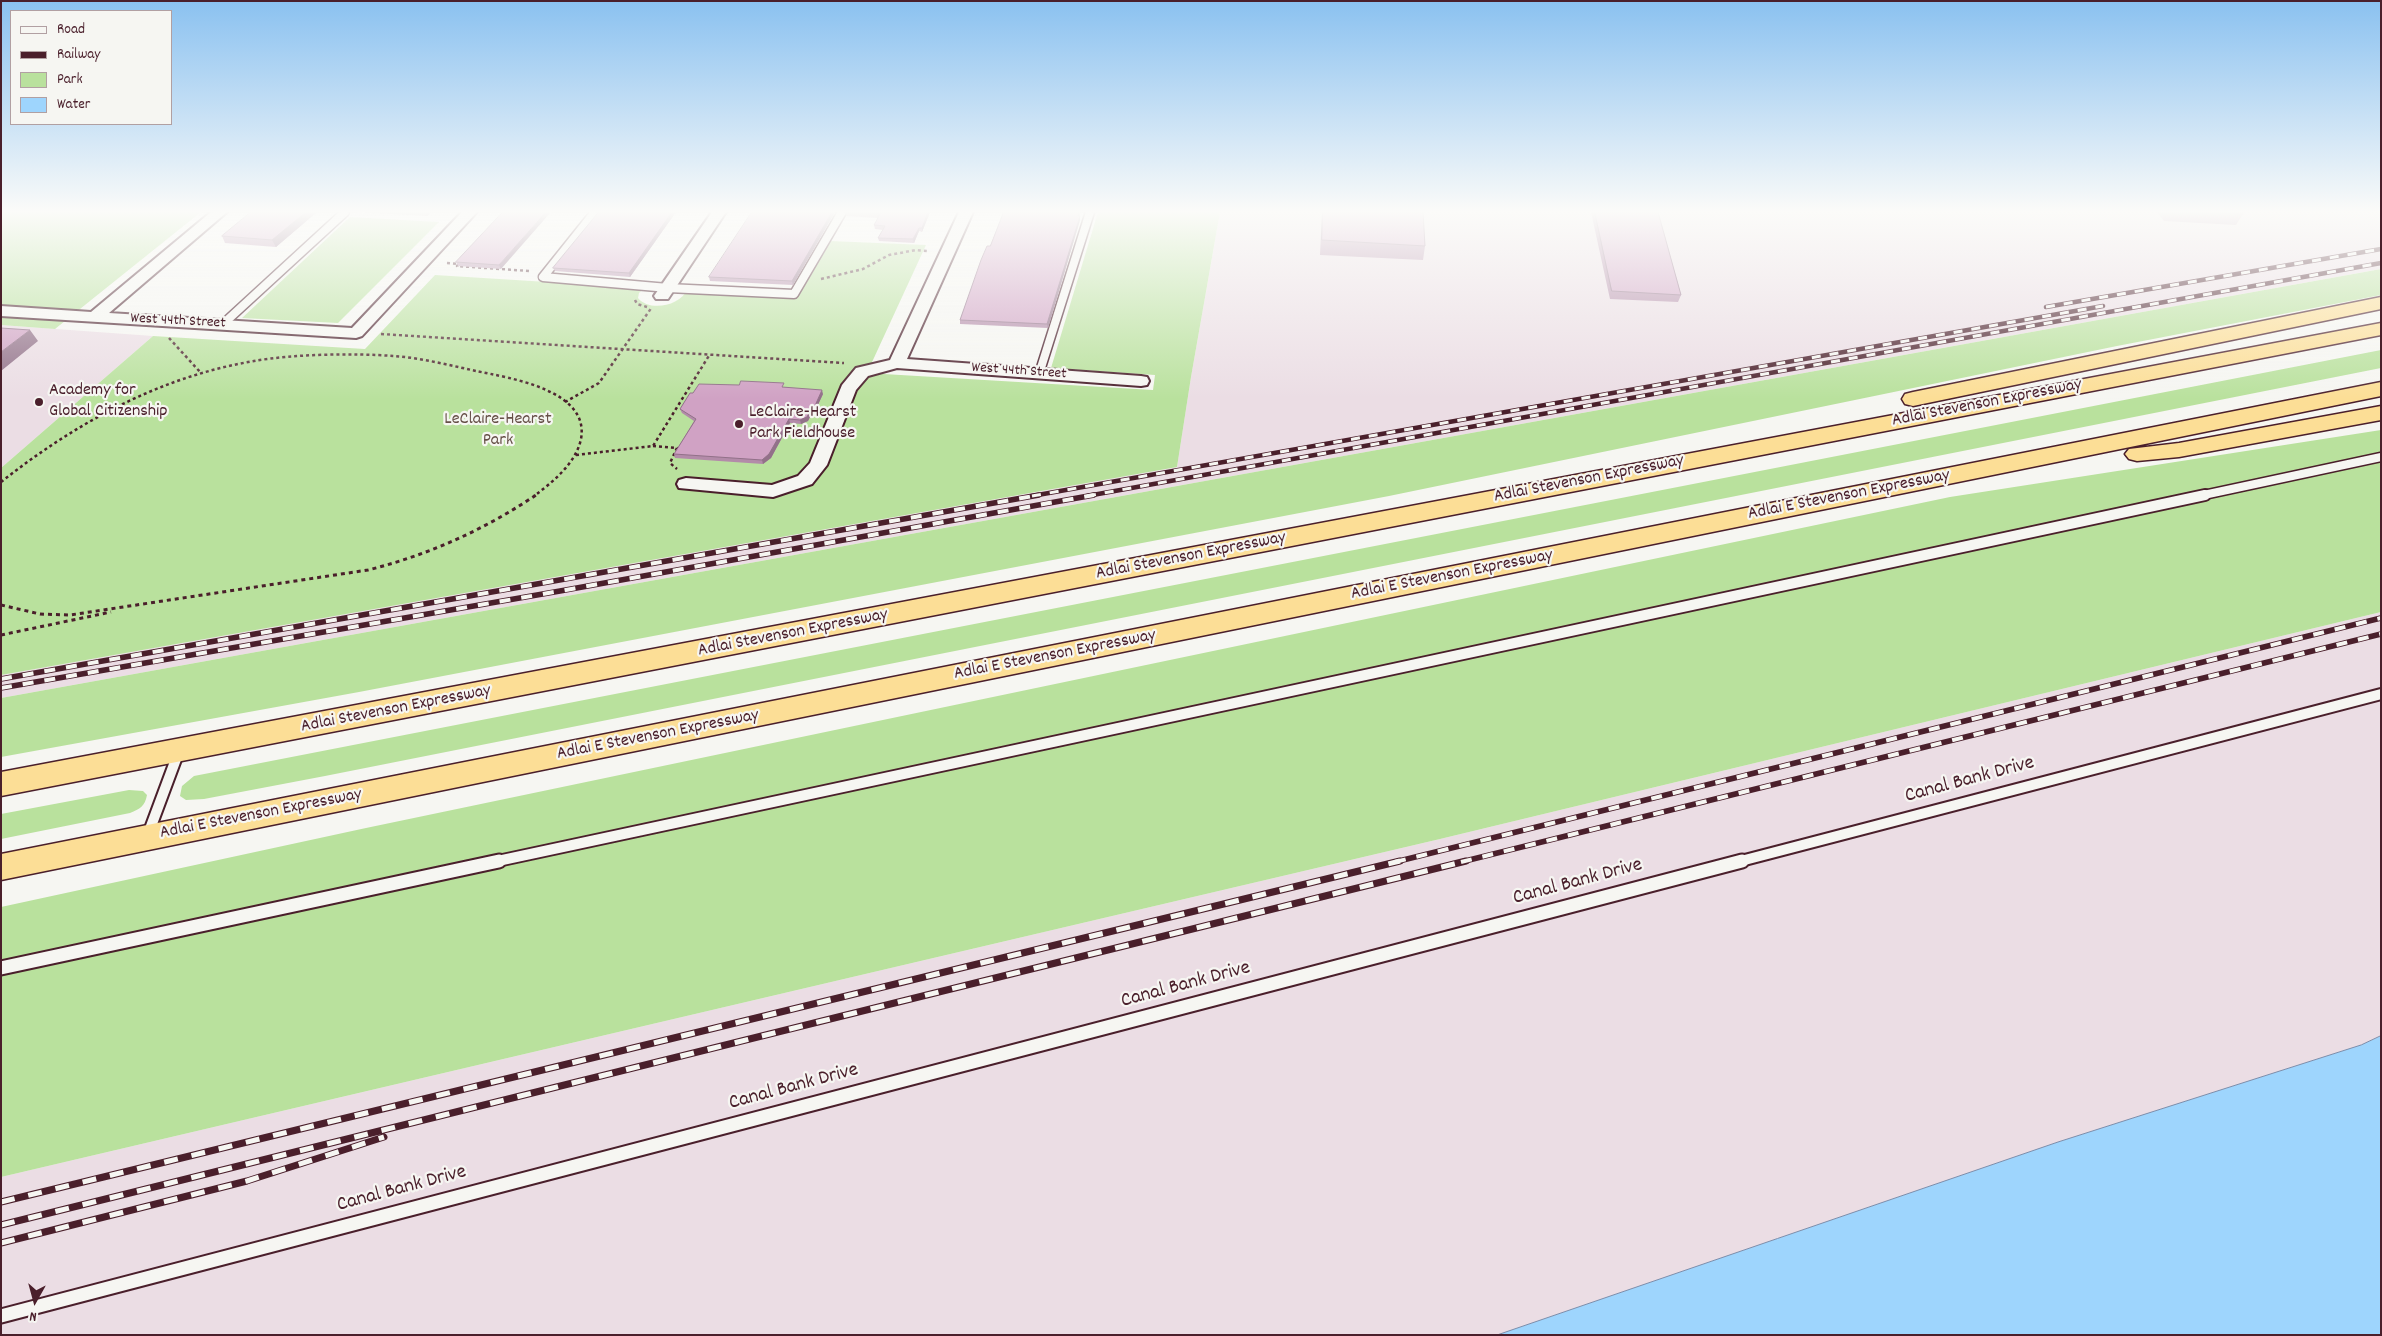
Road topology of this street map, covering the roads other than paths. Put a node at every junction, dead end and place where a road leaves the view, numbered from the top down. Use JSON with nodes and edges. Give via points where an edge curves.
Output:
{"nodes":[{"id":1,"x":145,"y":274,"type":"edge"},
{"id":2,"x":277,"y":274,"type":"edge"},
{"id":3,"x":411,"y":274,"type":"edge"},
{"id":4,"x":545,"y":274,"type":"edge"},
{"id":5,"x":676,"y":274,"type":"edge"},
{"id":6,"x":806,"y":274,"type":"edge"},
{"id":7,"x":938,"y":274,"type":"edge"},
{"id":8,"x":1070,"y":274,"type":"edge"},
{"id":9,"x":661,"y":296,"type":"junction"},
{"id":10,"x":2381,"y":303,"type":"edge"},
{"id":11,"x":1,"y":311,"type":"edge"},
{"id":12,"x":94,"y":317,"type":"junction"},
{"id":13,"x":223,"y":324,"type":"junction"},
{"id":14,"x":2381,"y":329,"type":"edge"},
{"id":15,"x":897,"y":363,"type":"junction"},
{"id":16,"x":1039,"y":374,"type":"junction"},
{"id":17,"x":1141,"y":381,"type":"dead end"},
{"id":18,"x":2381,"y":388,"type":"edge"},
{"id":19,"x":2381,"y":414,"type":"edge"},
{"id":20,"x":2381,"y":457,"type":"edge"},
{"id":21,"x":1964,"y":473,"type":"junction"},
{"id":22,"x":683,"y":477,"type":"road end"},
{"id":23,"x":1493,"y":498,"type":"junction"},
{"id":24,"x":2381,"y":694,"type":"edge"},
{"id":25,"x":179,"y":751,"type":"junction"},
{"id":26,"x":1,"y":784,"type":"edge"},
{"id":27,"x":147,"y":837,"type":"junction"},
{"id":28,"x":1,"y":867,"type":"edge"},
{"id":29,"x":1,"y":968,"type":"edge"},
{"id":30,"x":1,"y":1316,"type":"edge"}],
"edges":[{"from":1,"to":12,"type":"street"},
{"from":2,"to":13,"type":"lane"},
{"from":3,"to":13,"type":"street","name":"West 44th Street","via":[[356,332]]},
{"from":4,"to":9,"type":"lane","via":[[543,277]]},
{"from":5,"to":9,"type":"street"},
{"from":6,"to":9,"type":"lane","via":[[794,294]]},
{"from":7,"to":15,"type":"street"},
{"from":8,"to":16,"type":"lane"},
{"from":10,"to":23,"type":"highway","via":[[1682,447]]},
{"from":11,"to":12,"type":"street","name":"West 44th Street"},
{"from":12,"to":13,"type":"street","name":"West 44th Street"},
{"from":14,"to":23,"type":"highway","name":"Adlai Stevenson Expressway"},
{"from":15,"to":16,"type":"street","name":"West 44th Street"},
{"from":15,"to":22,"type":"street","name":"West 44th Street","via":[[862,372],[848,389],[818,465],[805,480],[773,491]]},
{"from":16,"to":17,"type":"street","name":"West 44th Street"},
{"from":18,"to":21,"type":"highway"},
{"from":19,"to":21,"type":"highway","via":[[2179,450]]},
{"from":20,"to":29,"type":"lane"},
{"from":21,"to":27,"type":"highway","name":"Adlai E Stevenson Expressway"},
{"from":23,"to":25,"type":"highway","name":"Adlai Stevenson Expressway"},
{"from":24,"to":30,"type":"lane","name":"Canal Bank Drive"},
{"from":25,"to":26,"type":"highway","name":"Adlai Stevenson Expressway"},
{"from":25,"to":27,"type":"lane"},
{"from":27,"to":28,"type":"highway","name":"Adlai E Stevenson Expressway"}]}
